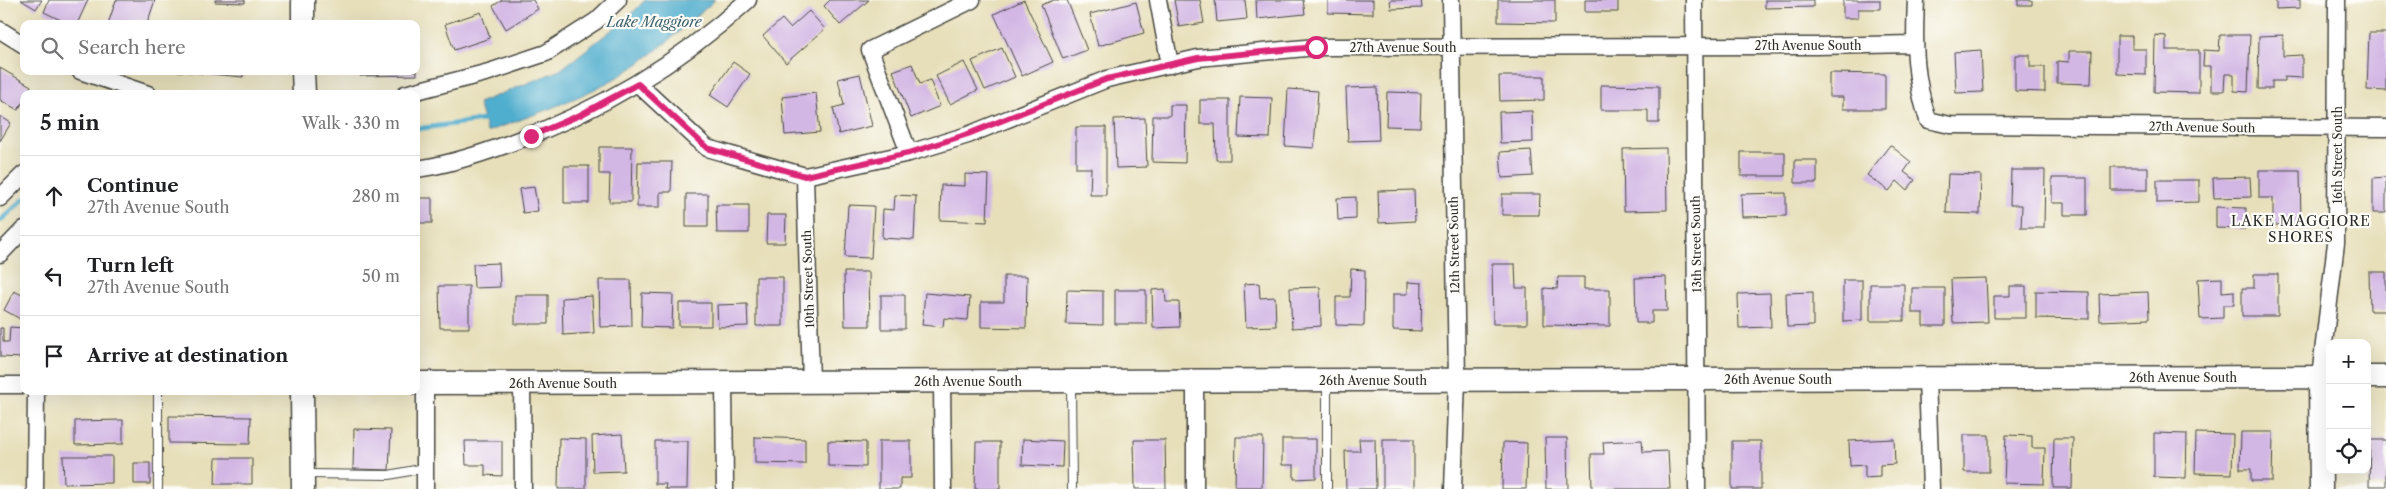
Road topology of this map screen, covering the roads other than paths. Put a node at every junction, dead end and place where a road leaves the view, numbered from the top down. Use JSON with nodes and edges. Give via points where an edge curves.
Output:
{"nodes":[{"id":1,"x":303,"y":0,"type":"edge"},
{"id":2,"x":618,"y":0,"type":"edge"},
{"id":3,"x":748,"y":0,"type":"edge"},
{"id":4,"x":972,"y":0,"type":"edge"},
{"id":5,"x":1158,"y":0,"type":"edge"},
{"id":6,"x":1451,"y":0,"type":"edge"},
{"id":7,"x":1694,"y":0,"type":"edge"},
{"id":8,"x":1916,"y":0,"type":"edge"},
{"id":9,"x":2337,"y":0,"type":"edge"},
{"id":10,"x":303,"y":20,"type":"edge"},
{"id":11,"x":0,"y":30,"type":"edge"},
{"id":12,"x":20,"y":42,"type":"edge"},
{"id":13,"x":1914,"y":44,"type":"junction"},
{"id":14,"x":1695,"y":45,"type":"junction"},
{"id":15,"x":1450,"y":46,"type":"junction"},
{"id":16,"x":1170,"y":65,"type":"junction"},
{"id":17,"x":90,"y":75,"type":"edge"},
{"id":18,"x":304,"y":75,"type":"edge"},
{"id":19,"x":638,"y":84,"type":"junction"},
{"id":20,"x":128,"y":90,"type":"edge"},
{"id":21,"x":304,"y":90,"type":"edge"},
{"id":22,"x":420,"y":90,"type":"edge"},
{"id":23,"x":2337,"y":128,"type":"junction"},
{"id":24,"x":2386,"y":128,"type":"edge"},
{"id":25,"x":909,"y":153,"type":"junction"},
{"id":26,"x":420,"y":168,"type":"edge"},
{"id":27,"x":805,"y":176,"type":"junction"},
{"id":28,"x":20,"y":178,"type":"edge"},
{"id":29,"x":0,"y":198,"type":"edge"},
{"id":30,"x":20,"y":233,"type":"edge"},
{"id":31,"x":0,"y":254,"type":"edge"},
{"id":32,"x":2325,"y":377,"type":"edge"},
{"id":33,"x":2371,"y":377,"type":"edge"},
{"id":34,"x":2386,"y":377,"type":"edge"},
{"id":35,"x":1927,"y":378,"type":"junction"},
{"id":36,"x":1698,"y":379,"type":"junction"},
{"id":37,"x":1195,"y":380,"type":"junction"},
{"id":38,"x":1327,"y":380,"type":"junction"},
{"id":39,"x":1457,"y":380,"type":"junction"},
{"id":40,"x":942,"y":381,"type":"junction"},
{"id":41,"x":1071,"y":381,"type":"junction"},
{"id":42,"x":724,"y":382,"type":"junction"},
{"id":43,"x":811,"y":382,"type":"junction"},
{"id":44,"x":421,"y":383,"type":"edge"},
{"id":45,"x":522,"y":383,"type":"junction"},
{"id":46,"x":0,"y":385,"type":"edge"},
{"id":47,"x":20,"y":385,"type":"edge"},
{"id":48,"x":36,"y":395,"type":"edge"},
{"id":49,"x":158,"y":395,"type":"edge"},
{"id":50,"x":302,"y":395,"type":"edge"},
{"id":51,"x":425,"y":468,"type":"junction"},
{"id":52,"x":303,"y":482,"type":"edge"},
{"id":53,"x":35,"y":489,"type":"edge"},
{"id":54,"x":158,"y":489,"type":"edge"},
{"id":55,"x":425,"y":489,"type":"edge"},
{"id":56,"x":523,"y":489,"type":"edge"},
{"id":57,"x":725,"y":489,"type":"edge"},
{"id":58,"x":943,"y":489,"type":"edge"},
{"id":59,"x":1072,"y":489,"type":"edge"},
{"id":60,"x":1195,"y":489,"type":"edge"},
{"id":61,"x":1327,"y":489,"type":"edge"},
{"id":62,"x":1453,"y":489,"type":"edge"},
{"id":63,"x":1698,"y":489,"type":"edge"},
{"id":64,"x":1931,"y":489,"type":"edge"},
{"id":65,"x":2322,"y":489,"type":"edge"}],
"edges":[{"from":1,"to":10,"type":"street"},
{"from":2,"to":22,"type":"street","via":[[596,21],[546,53]]},
{"from":3,"to":19,"type":"street","via":[[714,31]]},
{"from":4,"to":25,"type":"street","via":[[870,50]]},
{"from":5,"to":16,"type":"street"},
{"from":6,"to":15,"type":"street","name":"12th Street South"},
{"from":7,"to":14,"type":"street","name":"13th Street South"},
{"from":8,"to":13,"type":"street"},
{"from":9,"to":23,"type":"street","name":"16th Street South"},
{"from":11,"to":12,"type":"street"},
{"from":13,"to":14,"type":"street","name":"27th Avenue South"},
{"from":13,"to":23,"type":"street","name":"27th Avenue South","via":[[1918,90],[1928,120],[1950,125]]},
{"from":14,"to":15,"type":"street","name":"27th Avenue South"},
{"from":14,"to":36,"type":"street","name":"13th Street South"},
{"from":15,"to":16,"type":"street","name":"27th Avenue South","via":[[1316,47],[1198,58]]},
{"from":15,"to":39,"type":"street","name":"12th Street South"},
{"from":16,"to":25,"type":"street","name":"27th Avenue South","via":[[1107,79],[968,134]]},
{"from":17,"to":20,"type":"street"},
{"from":18,"to":21,"type":"street"},
{"from":19,"to":26,"type":"street","via":[[580,115],[531,136],[474,157]]},
{"from":19,"to":27,"type":"street","name":"27th Avenue South","via":[[707,148]]},
{"from":23,"to":24,"type":"street","name":"27th Avenue South"},
{"from":23,"to":32,"type":"street","name":"16th Street South","via":[[2336,243]]},
{"from":25,"to":27,"type":"street","name":"27th Avenue South"},
{"from":27,"to":43,"type":"street","name":"10th Street South"},
{"from":28,"to":29,"type":"street"},
{"from":30,"to":31,"type":"street"},
{"from":32,"to":35,"type":"street","name":"26th Avenue South"},
{"from":32,"to":65,"type":"street","name":"16th Street South"},
{"from":33,"to":34,"type":"street"},
{"from":35,"to":36,"type":"street","name":"26th Avenue South"},
{"from":35,"to":64,"type":"street"},
{"from":36,"to":39,"type":"street","name":"26th Avenue South"},
{"from":36,"to":63,"type":"street","name":"13th Street South"},
{"from":37,"to":38,"type":"street","name":"26th Avenue South"},
{"from":37,"to":41,"type":"street","name":"26th Avenue South"},
{"from":37,"to":60,"type":"street"},
{"from":38,"to":39,"type":"street","name":"26th Avenue South"},
{"from":38,"to":61,"type":"lane"},
{"from":39,"to":62,"type":"street","name":"12th Street South"},
{"from":40,"to":41,"type":"street","name":"26th Avenue South"},
{"from":40,"to":43,"type":"street","name":"26th Avenue South"},
{"from":40,"to":58,"type":"street"},
{"from":41,"to":59,"type":"lane"},
{"from":42,"to":43,"type":"street","name":"26th Avenue South"},
{"from":42,"to":45,"type":"street","name":"26th Avenue South"},
{"from":42,"to":57,"type":"street"},
{"from":44,"to":45,"type":"street","name":"26th Avenue South"},
{"from":44,"to":51,"type":"street"},
{"from":45,"to":56,"type":"street"},
{"from":46,"to":47,"type":"street"},
{"from":48,"to":53,"type":"street"},
{"from":49,"to":54,"type":"lane"},
{"from":50,"to":52,"type":"street"},
{"from":51,"to":52,"type":"lane","via":[[389,475]]},
{"from":51,"to":55,"type":"street"}]}
